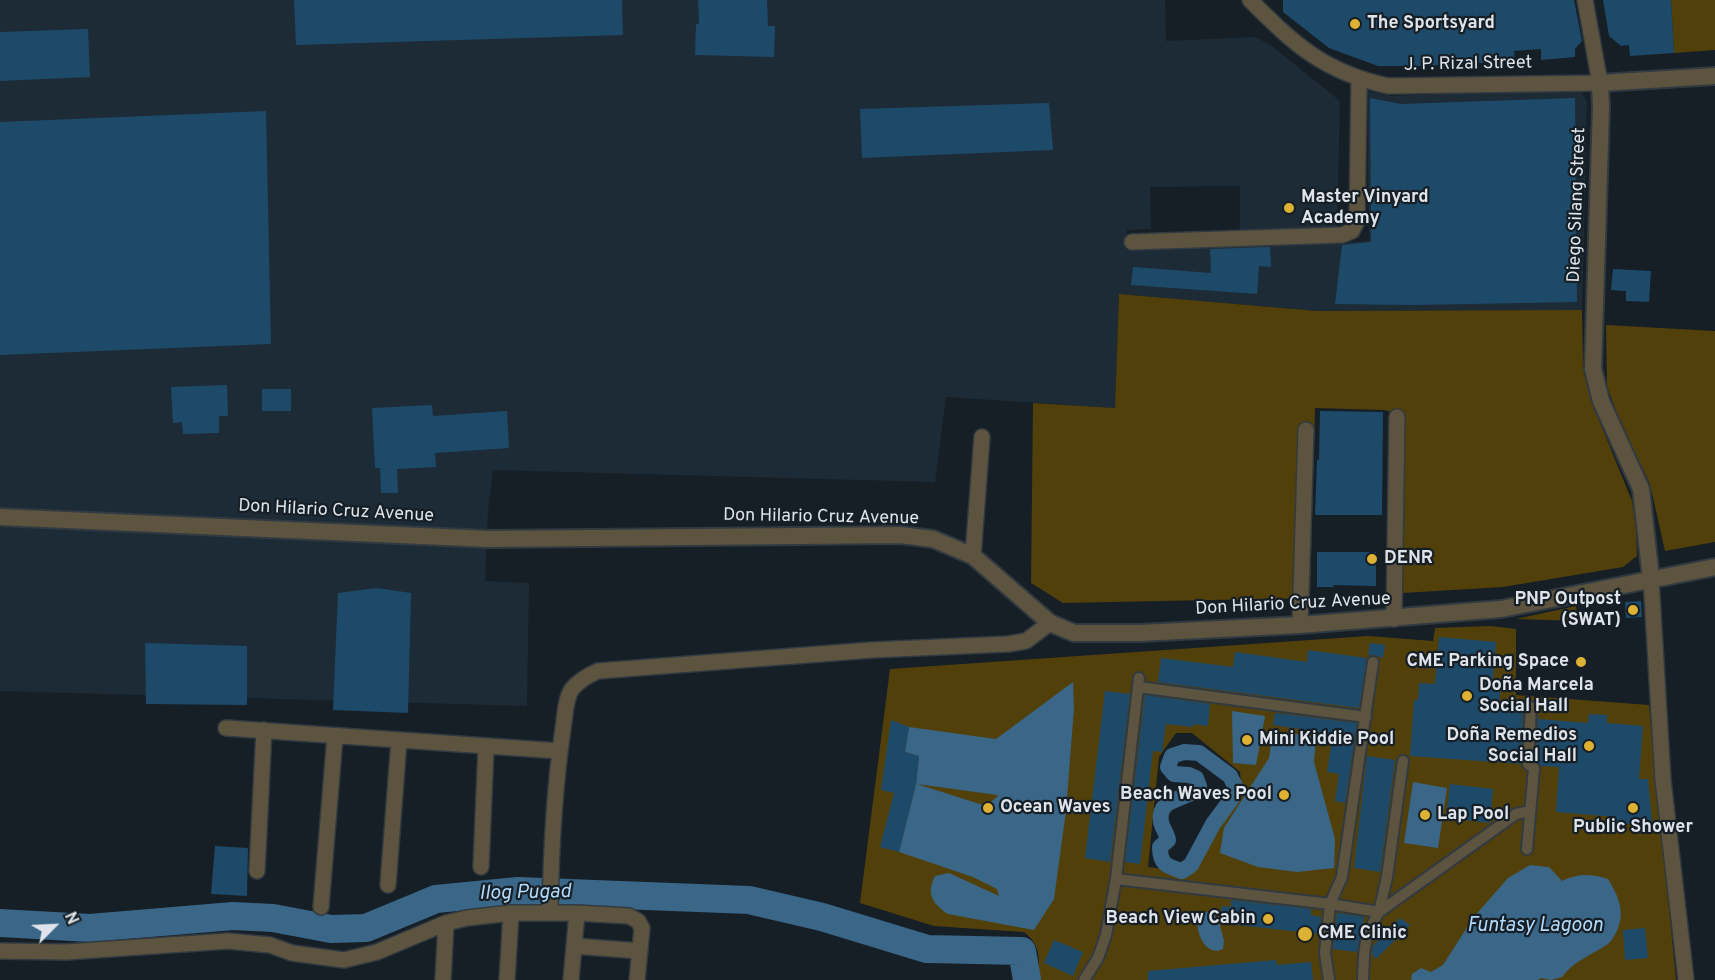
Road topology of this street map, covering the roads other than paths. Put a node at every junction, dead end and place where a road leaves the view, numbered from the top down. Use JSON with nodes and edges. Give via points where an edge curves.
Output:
{"nodes":[{"id":1,"x":1250,"y":0,"type":"edge"},
{"id":2,"x":1585,"y":0,"type":"edge"},
{"id":3,"x":1715,"y":75,"type":"edge"},
{"id":4,"x":1359,"y":80,"type":"junction"},
{"id":5,"x":1600,"y":83,"type":"junction"},
{"id":6,"x":1132,"y":242,"type":"dead end"},
{"id":7,"x":1397,"y":417,"type":"dead end"},
{"id":8,"x":1306,"y":430,"type":"dead end"},
{"id":9,"x":982,"y":437,"type":"dead end"},
{"id":10,"x":0,"y":517,"type":"edge"},
{"id":11,"x":973,"y":556,"type":"junction"},
{"id":12,"x":1715,"y":567,"type":"edge"},
{"id":13,"x":1651,"y":579,"type":"junction"},
{"id":14,"x":1394,"y":618,"type":"junction"},
{"id":15,"x":1050,"y":623,"type":"junction"},
{"id":16,"x":1300,"y":625,"type":"junction"},
{"id":17,"x":1373,"y":662,"type":"dead end"},
{"id":18,"x":1531,"y":707,"type":"dead end"},
{"id":19,"x":1366,"y":717,"type":"junction"},
{"id":20,"x":226,"y":728,"type":"dead end"},
{"id":21,"x":264,"y":730,"type":"junction"},
{"id":22,"x":335,"y":736,"type":"junction"},
{"id":23,"x":399,"y":740,"type":"junction"},
{"id":24,"x":486,"y":747,"type":"junction"},
{"id":25,"x":560,"y":751,"type":"junction"},
{"id":26,"x":1403,"y":761,"type":"dead end"},
{"id":27,"x":1530,"y":811,"type":"junction"},
{"id":28,"x":1527,"y":849,"type":"dead end"},
{"id":29,"x":481,"y":867,"type":"dead end"},
{"id":30,"x":257,"y":871,"type":"dead end"},
{"id":31,"x":1116,"y":879,"type":"junction"},
{"id":32,"x":388,"y":885,"type":"dead end"},
{"id":33,"x":1330,"y":904,"type":"junction"},
{"id":34,"x":321,"y":907,"type":"dead end"},
{"id":35,"x":1380,"y":912,"type":"junction"},
{"id":36,"x":511,"y":913,"type":"junction"},
{"id":37,"x":577,"y":913,"type":"junction"},
{"id":38,"x":550,"y":914,"type":"junction"},
{"id":39,"x":446,"y":923,"type":"junction"},
{"id":40,"x":574,"y":946,"type":"junction"},
{"id":41,"x":0,"y":951,"type":"edge"},
{"id":42,"x":640,"y":951,"type":"junction"},
{"id":43,"x":443,"y":980,"type":"edge"},
{"id":44,"x":507,"y":980,"type":"edge"},
{"id":45,"x":571,"y":980,"type":"edge"},
{"id":46,"x":637,"y":980,"type":"edge"},
{"id":47,"x":1084,"y":980,"type":"edge"},
{"id":48,"x":1329,"y":980,"type":"edge"},
{"id":49,"x":1363,"y":980,"type":"edge"},
{"id":50,"x":1686,"y":980,"type":"edge"}],
"edges":[{"from":1,"to":4,"type":"street","name":"J. P. Rizal Street","via":[[1311,56]]},
{"from":2,"to":5,"type":"street"},
{"from":3,"to":5,"type":"street","name":"J. P. Rizal Street"},
{"from":4,"to":5,"type":"street","name":"J. P. Rizal Street","via":[[1388,86]]},
{"from":4,"to":6,"type":"street","via":[[1357,222],[1352,231],[1342,235]]},
{"from":5,"to":13,"type":"street","name":"Diego Silang Street","via":[[1593,369],[1601,401],[1641,489]]},
{"from":7,"to":14,"type":"street"},
{"from":8,"to":16,"type":"street"},
{"from":9,"to":11,"type":"street"},
{"from":10,"to":11,"type":"street","name":"Don Hilario Cruz Avenue","via":[[488,539],[900,535],[933,539]]},
{"from":11,"to":15,"type":"street","name":"Don Hilario Cruz Avenue"},
{"from":12,"to":13,"type":"street","name":"Don Hilario Cruz Avenue"},
{"from":13,"to":14,"type":"street","name":"Don Hilario Cruz Avenue","via":[[1501,609]]},
{"from":13,"to":50,"type":"street","via":[[1663,780]]},
{"from":14,"to":16,"type":"street","name":"Don Hilario Cruz Avenue"},
{"from":15,"to":16,"type":"street","name":"Don Hilario Cruz Avenue","via":[[1074,633]]},
{"from":15,"to":25,"type":"street","via":[[1026,641],[1008,644],[598,671],[572,690]]},
{"from":17,"to":19,"type":"street"},
{"from":18,"to":27,"type":"street","via":[[1528,764],[1534,768]]},
{"from":19,"to":31,"type":"street","via":[[1139,683]]},
{"from":19,"to":33,"type":"street","via":[[1342,878]]},
{"from":20,"to":21,"type":"street"},
{"from":21,"to":22,"type":"street"},
{"from":21,"to":30,"type":"street"},
{"from":22,"to":23,"type":"street"},
{"from":22,"to":34,"type":"street"},
{"from":23,"to":24,"type":"street"},
{"from":23,"to":32,"type":"street"},
{"from":24,"to":25,"type":"street"},
{"from":24,"to":29,"type":"street"},
{"from":25,"to":38,"type":"street"},
{"from":26,"to":35,"type":"street"},
{"from":27,"to":28,"type":"street"},
{"from":27,"to":35,"type":"street","via":[[1516,814]]},
{"from":31,"to":33,"type":"street"},
{"from":31,"to":47,"type":"street","via":[[1106,935]]},
{"from":33,"to":35,"type":"street"},
{"from":33,"to":48,"type":"street","via":[[1325,953]]},
{"from":35,"to":49,"type":"street","via":[[1365,942]]},
{"from":36,"to":38,"type":"street"},
{"from":36,"to":39,"type":"street"},
{"from":36,"to":44,"type":"street"},
{"from":37,"to":38,"type":"street"},
{"from":37,"to":40,"type":"street"},
{"from":37,"to":42,"type":"street","via":[[628,916],[638,921],[642,928]]},
{"from":39,"to":41,"type":"street","via":[[377,952],[344,960],[228,941],[66,952]]},
{"from":39,"to":43,"type":"street"},
{"from":40,"to":42,"type":"street"},
{"from":40,"to":45,"type":"street"},
{"from":42,"to":46,"type":"street"}]}
